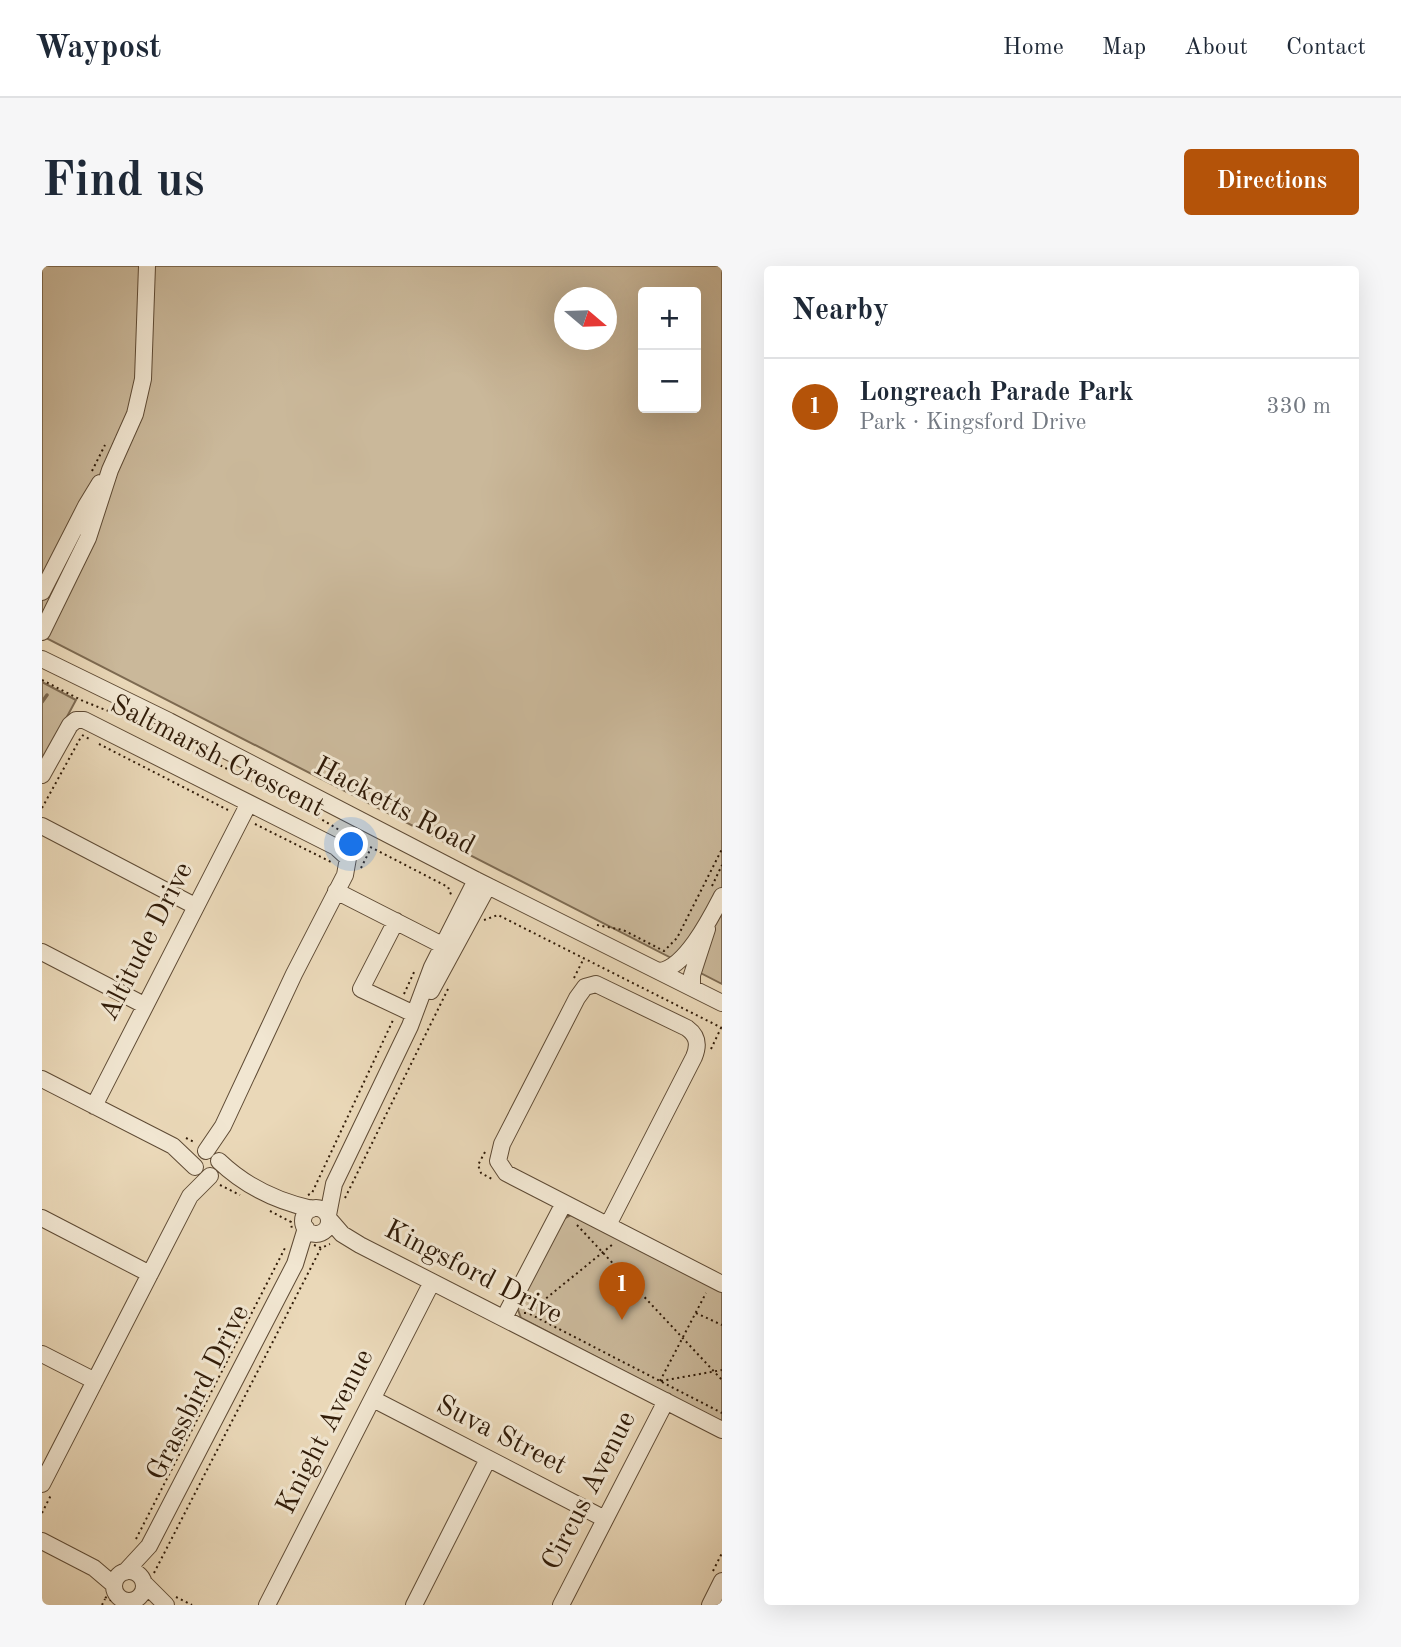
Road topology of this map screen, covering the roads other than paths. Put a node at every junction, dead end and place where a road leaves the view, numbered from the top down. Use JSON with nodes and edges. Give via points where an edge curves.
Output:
{"nodes":[{"id":1,"x":147,"y":266,"type":"edge"},
{"id":2,"x":110,"y":470,"type":"junction"},
{"id":3,"x":42,"y":592,"type":"edge"},
{"id":4,"x":42,"y":632,"type":"edge"},
{"id":5,"x":42,"y":659,"type":"edge"},
{"id":6,"x":42,"y":775,"type":"edge"},
{"id":7,"x":249,"y":803,"type":"junction"},
{"id":8,"x":42,"y":826,"type":"edge"},
{"id":9,"x":482,"y":883,"type":"junction"},
{"id":10,"x":336,"y":891,"type":"junction"},
{"id":11,"x":722,"y":896,"type":"edge"},
{"id":12,"x":195,"y":906,"type":"junction"},
{"id":13,"x":709,"y":920,"type":"junction"},
{"id":14,"x":396,"y":921,"type":"junction"},
{"id":15,"x":442,"y":945,"type":"junction"},
{"id":16,"x":42,"y":952,"type":"edge"},
{"id":17,"x":660,"y":971,"type":"junction"},
{"id":18,"x":692,"y":987,"type":"junction"},
{"id":19,"x":722,"y":1003,"type":"edge"},
{"id":20,"x":144,"y":1005,"type":"junction"},
{"id":21,"x":408,"y":1016,"type":"junction"},
{"id":22,"x":42,"y":1079,"type":"edge"},
{"id":23,"x":94,"y":1106,"type":"junction"},
{"id":24,"x":207,"y":1163,"type":"junction"},
{"id":25,"x":561,"y":1208,"type":"junction"},
{"id":26,"x":42,"y":1219,"type":"edge"},
{"id":27,"x":316,"y":1222,"type":"junction"},
{"id":28,"x":614,"y":1228,"type":"junction"},
{"id":29,"x":150,"y":1274,"type":"junction"},
{"id":30,"x":718,"y":1281,"type":"edge"},
{"id":31,"x":432,"y":1282,"type":"junction"},
{"id":32,"x":507,"y":1313,"type":"junction"},
{"id":33,"x":42,"y":1354,"type":"edge"},
{"id":34,"x":95,"y":1381,"type":"junction"},
{"id":35,"x":659,"y":1392,"type":"junction"},
{"id":36,"x":373,"y":1399,"type":"junction"},
{"id":37,"x":722,"y":1430,"type":"edge"},
{"id":38,"x":488,"y":1459,"type":"junction"},
{"id":39,"x":42,"y":1485,"type":"edge"},
{"id":40,"x":605,"y":1519,"type":"junction"},
{"id":41,"x":42,"y":1541,"type":"edge"},
{"id":42,"x":128,"y":1588,"type":"edge"},
{"id":43,"x":167,"y":1605,"type":"edge"},
{"id":44,"x":267,"y":1605,"type":"edge"},
{"id":45,"x":414,"y":1605,"type":"edge"},
{"id":46,"x":561,"y":1605,"type":"edge"}],
"edges":[{"from":1,"to":2,"type":"street","via":[[143,379],[130,428]]},
{"from":2,"to":3,"type":"street"},
{"from":2,"to":4,"type":"street","via":[[88,538]]},
{"from":5,"to":9,"type":"street","name":"Hacketts Road"},
{"from":6,"to":7,"type":"street","name":"Saltmarsh Crescent","via":[[67,729],[76,720],[84,720]]},
{"from":7,"to":10,"type":"street","name":"Saltmarsh Crescent","via":[[343,852],[348,865]]},
{"from":7,"to":12,"type":"street","name":"Altitude Drive"},
{"from":8,"to":12,"type":"street"},
{"from":9,"to":15,"type":"street","name":"Grassbird Drive"},
{"from":9,"to":17,"type":"street","name":"Hacketts Road"},
{"from":9,"to":21,"type":"street","name":"Grassbird Drive","via":[[449,960]]},
{"from":10,"to":14,"type":"street"},
{"from":10,"to":24,"type":"street","name":"Saltmarsh Crescent"},
{"from":11,"to":13,"type":"street"},
{"from":12,"to":20,"type":"street","name":"Altitude Drive"},
{"from":13,"to":17,"type":"street","via":[[681,960]]},
{"from":13,"to":18,"type":"street"},
{"from":14,"to":15,"type":"street"},
{"from":14,"to":21,"type":"street","via":[[358,995]]},
{"from":15,"to":21,"type":"street","name":"Grassbird Drive"},
{"from":16,"to":20,"type":"street"},
{"from":17,"to":18,"type":"street","name":"Hacketts Road"},
{"from":18,"to":19,"type":"street","name":"Hacketts Road"},
{"from":20,"to":23,"type":"street","name":"Altitude Drive"},
{"from":21,"to":27,"type":"street","name":"Grassbird Drive"},
{"from":22,"to":23,"type":"street"},
{"from":23,"to":24,"type":"street"},
{"from":24,"to":27,"type":"street"},
{"from":24,"to":29,"type":"street","name":"Saltmarsh Crescent"},
{"from":25,"to":28,"type":"street"},
{"from":25,"to":28,"type":"street","via":[[506,1173],[497,1157],[577,998],[584,987],[596,984],[687,1028],[698,1046]]},
{"from":25,"to":32,"type":"street"},
{"from":26,"to":29,"type":"street"},
{"from":27,"to":31,"type":"street","name":"Kingsford Drive"},
{"from":27,"to":42,"type":"street","name":"Grassbird Drive"},
{"from":28,"to":30,"type":"street"},
{"from":29,"to":34,"type":"street","name":"Saltmarsh Crescent"},
{"from":31,"to":32,"type":"street","name":"Kingsford Drive"},
{"from":31,"to":36,"type":"street","name":"Knight Avenue"},
{"from":32,"to":35,"type":"street","name":"Kingsford Drive"},
{"from":33,"to":34,"type":"street"},
{"from":34,"to":39,"type":"street","name":"Saltmarsh Crescent"},
{"from":35,"to":37,"type":"street","name":"Kingsford Drive"},
{"from":35,"to":40,"type":"street","name":"Circus Avenue"},
{"from":36,"to":38,"type":"street","name":"Suva Street"},
{"from":36,"to":44,"type":"street","name":"Knight Avenue"},
{"from":38,"to":40,"type":"street","name":"Suva Street"},
{"from":38,"to":45,"type":"street"},
{"from":40,"to":46,"type":"street","name":"Circus Avenue"},
{"from":41,"to":42,"type":"street"},
{"from":42,"to":43,"type":"street"}]}
